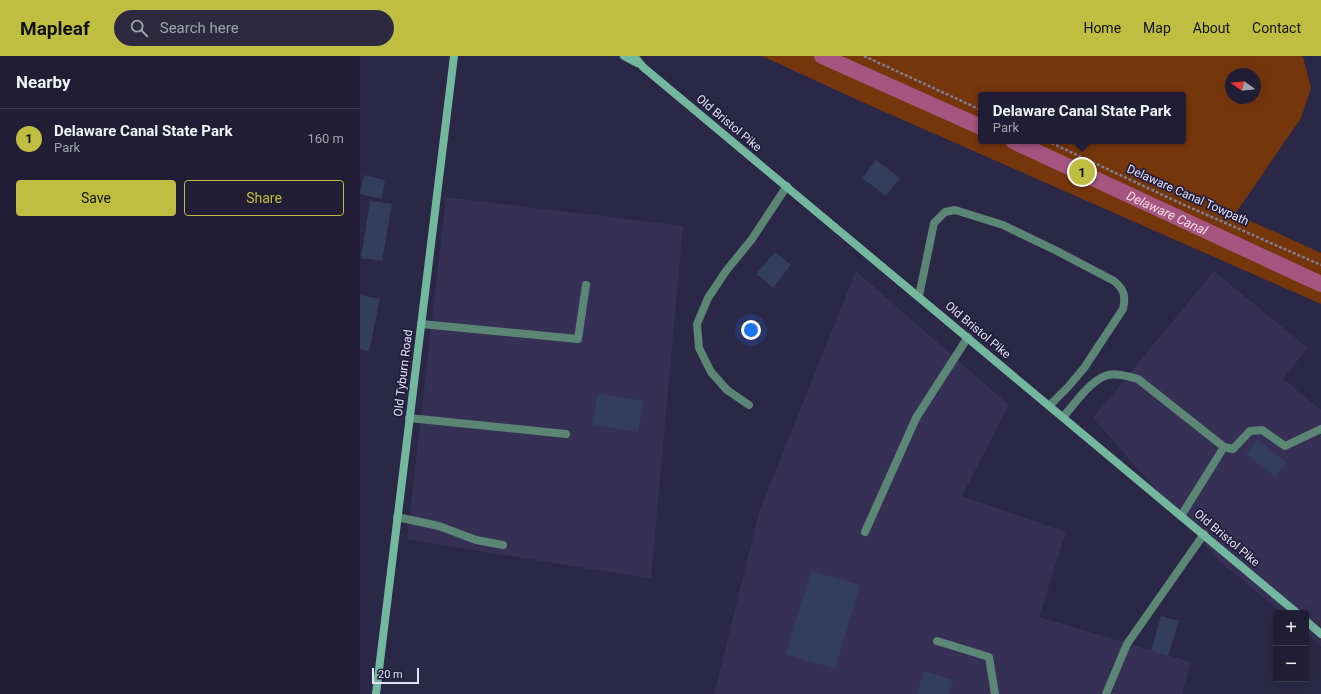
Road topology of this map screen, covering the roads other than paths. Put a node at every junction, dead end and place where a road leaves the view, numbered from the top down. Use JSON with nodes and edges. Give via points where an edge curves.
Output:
{"nodes":[{"id":1,"x":454,"y":56,"type":"edge"},
{"id":2,"x":624,"y":56,"type":"edge"},
{"id":3,"x":634,"y":56,"type":"edge"},
{"id":4,"x":643,"y":66,"type":"junction"},
{"id":5,"x":787,"y":186,"type":"junction"},
{"id":6,"x":586,"y":285,"type":"dead end"},
{"id":7,"x":918,"y":296,"type":"junction"},
{"id":8,"x":421,"y":324,"type":"junction"},
{"id":9,"x":968,"y":337,"type":"junction"},
{"id":10,"x":749,"y":405,"type":"dead end"},
{"id":11,"x":1049,"y":406,"type":"junction"},
{"id":12,"x":1063,"y":417,"type":"junction"},
{"id":13,"x":409,"y":418,"type":"junction"},
{"id":14,"x":1321,"y":429,"type":"edge"},
{"id":15,"x":566,"y":434,"type":"dead end"},
{"id":16,"x":1224,"y":447,"type":"junction"},
{"id":17,"x":1181,"y":516,"type":"junction"},
{"id":18,"x":397,"y":517,"type":"junction"},
{"id":19,"x":865,"y":532,"type":"dead end"},
{"id":20,"x":1204,"y":534,"type":"junction"},
{"id":21,"x":502,"y":545,"type":"dead end"},
{"id":22,"x":1293,"y":610,"type":"edge"},
{"id":23,"x":1309,"y":624,"type":"edge"},
{"id":24,"x":1321,"y":634,"type":"edge"},
{"id":25,"x":937,"y":641,"type":"dead end"},
{"id":26,"x":376,"y":694,"type":"edge"},
{"id":27,"x":995,"y":694,"type":"edge"},
{"id":28,"x":1106,"y":694,"type":"edge"}],
"edges":[{"from":1,"to":8,"type":"main road","name":"Old Tyburn Road"},
{"from":2,"to":4,"type":"main road","name":"Old Bristol Pike"},
{"from":3,"to":4,"type":"main road","name":"Old Bristol Pike"},
{"from":4,"to":5,"type":"main road","name":"Old Bristol Pike"},
{"from":5,"to":7,"type":"main road","name":"Old Bristol Pike"},
{"from":5,"to":10,"type":"lane","via":[[708,298],[697,324],[699,348],[711,372],[727,390]]},
{"from":6,"to":8,"type":"lane","via":[[578,339]]},
{"from":7,"to":9,"type":"main road","name":"Old Bristol Pike"},
{"from":7,"to":11,"type":"lane","via":[[934,223],[945,212],[955,210],[1003,225],[1114,280],[1124,292],[1123,309],[1084,368]]},
{"from":8,"to":13,"type":"main road","name":"Old Tyburn Road"},
{"from":9,"to":11,"type":"main road","name":"Old Bristol Pike"},
{"from":9,"to":19,"type":"lane","via":[[916,418]]},
{"from":11,"to":12,"type":"main road","name":"Old Bristol Pike"},
{"from":12,"to":16,"type":"lane","via":[[1091,385],[1105,376],[1124,375],[1138,379]]},
{"from":12,"to":17,"type":"main road","name":"Old Bristol Pike"},
{"from":13,"to":15,"type":"lane"},
{"from":13,"to":18,"type":"main road","name":"Old Tyburn Road"},
{"from":14,"to":16,"type":"lane","via":[[1285,446],[1262,430],[1250,431],[1233,449]]},
{"from":16,"to":17,"type":"lane"},
{"from":17,"to":20,"type":"main road","name":"Old Bristol Pike"},
{"from":18,"to":21,"type":"lane","via":[[439,526],[476,540]]},
{"from":18,"to":26,"type":"main road","name":"Old Tyburn Road"},
{"from":20,"to":22,"type":"main road","name":"Old Bristol Pike"},
{"from":20,"to":28,"type":"lane","via":[[1127,644]]},
{"from":23,"to":24,"type":"main road"},
{"from":25,"to":27,"type":"lane","via":[[989,657]]}]}
